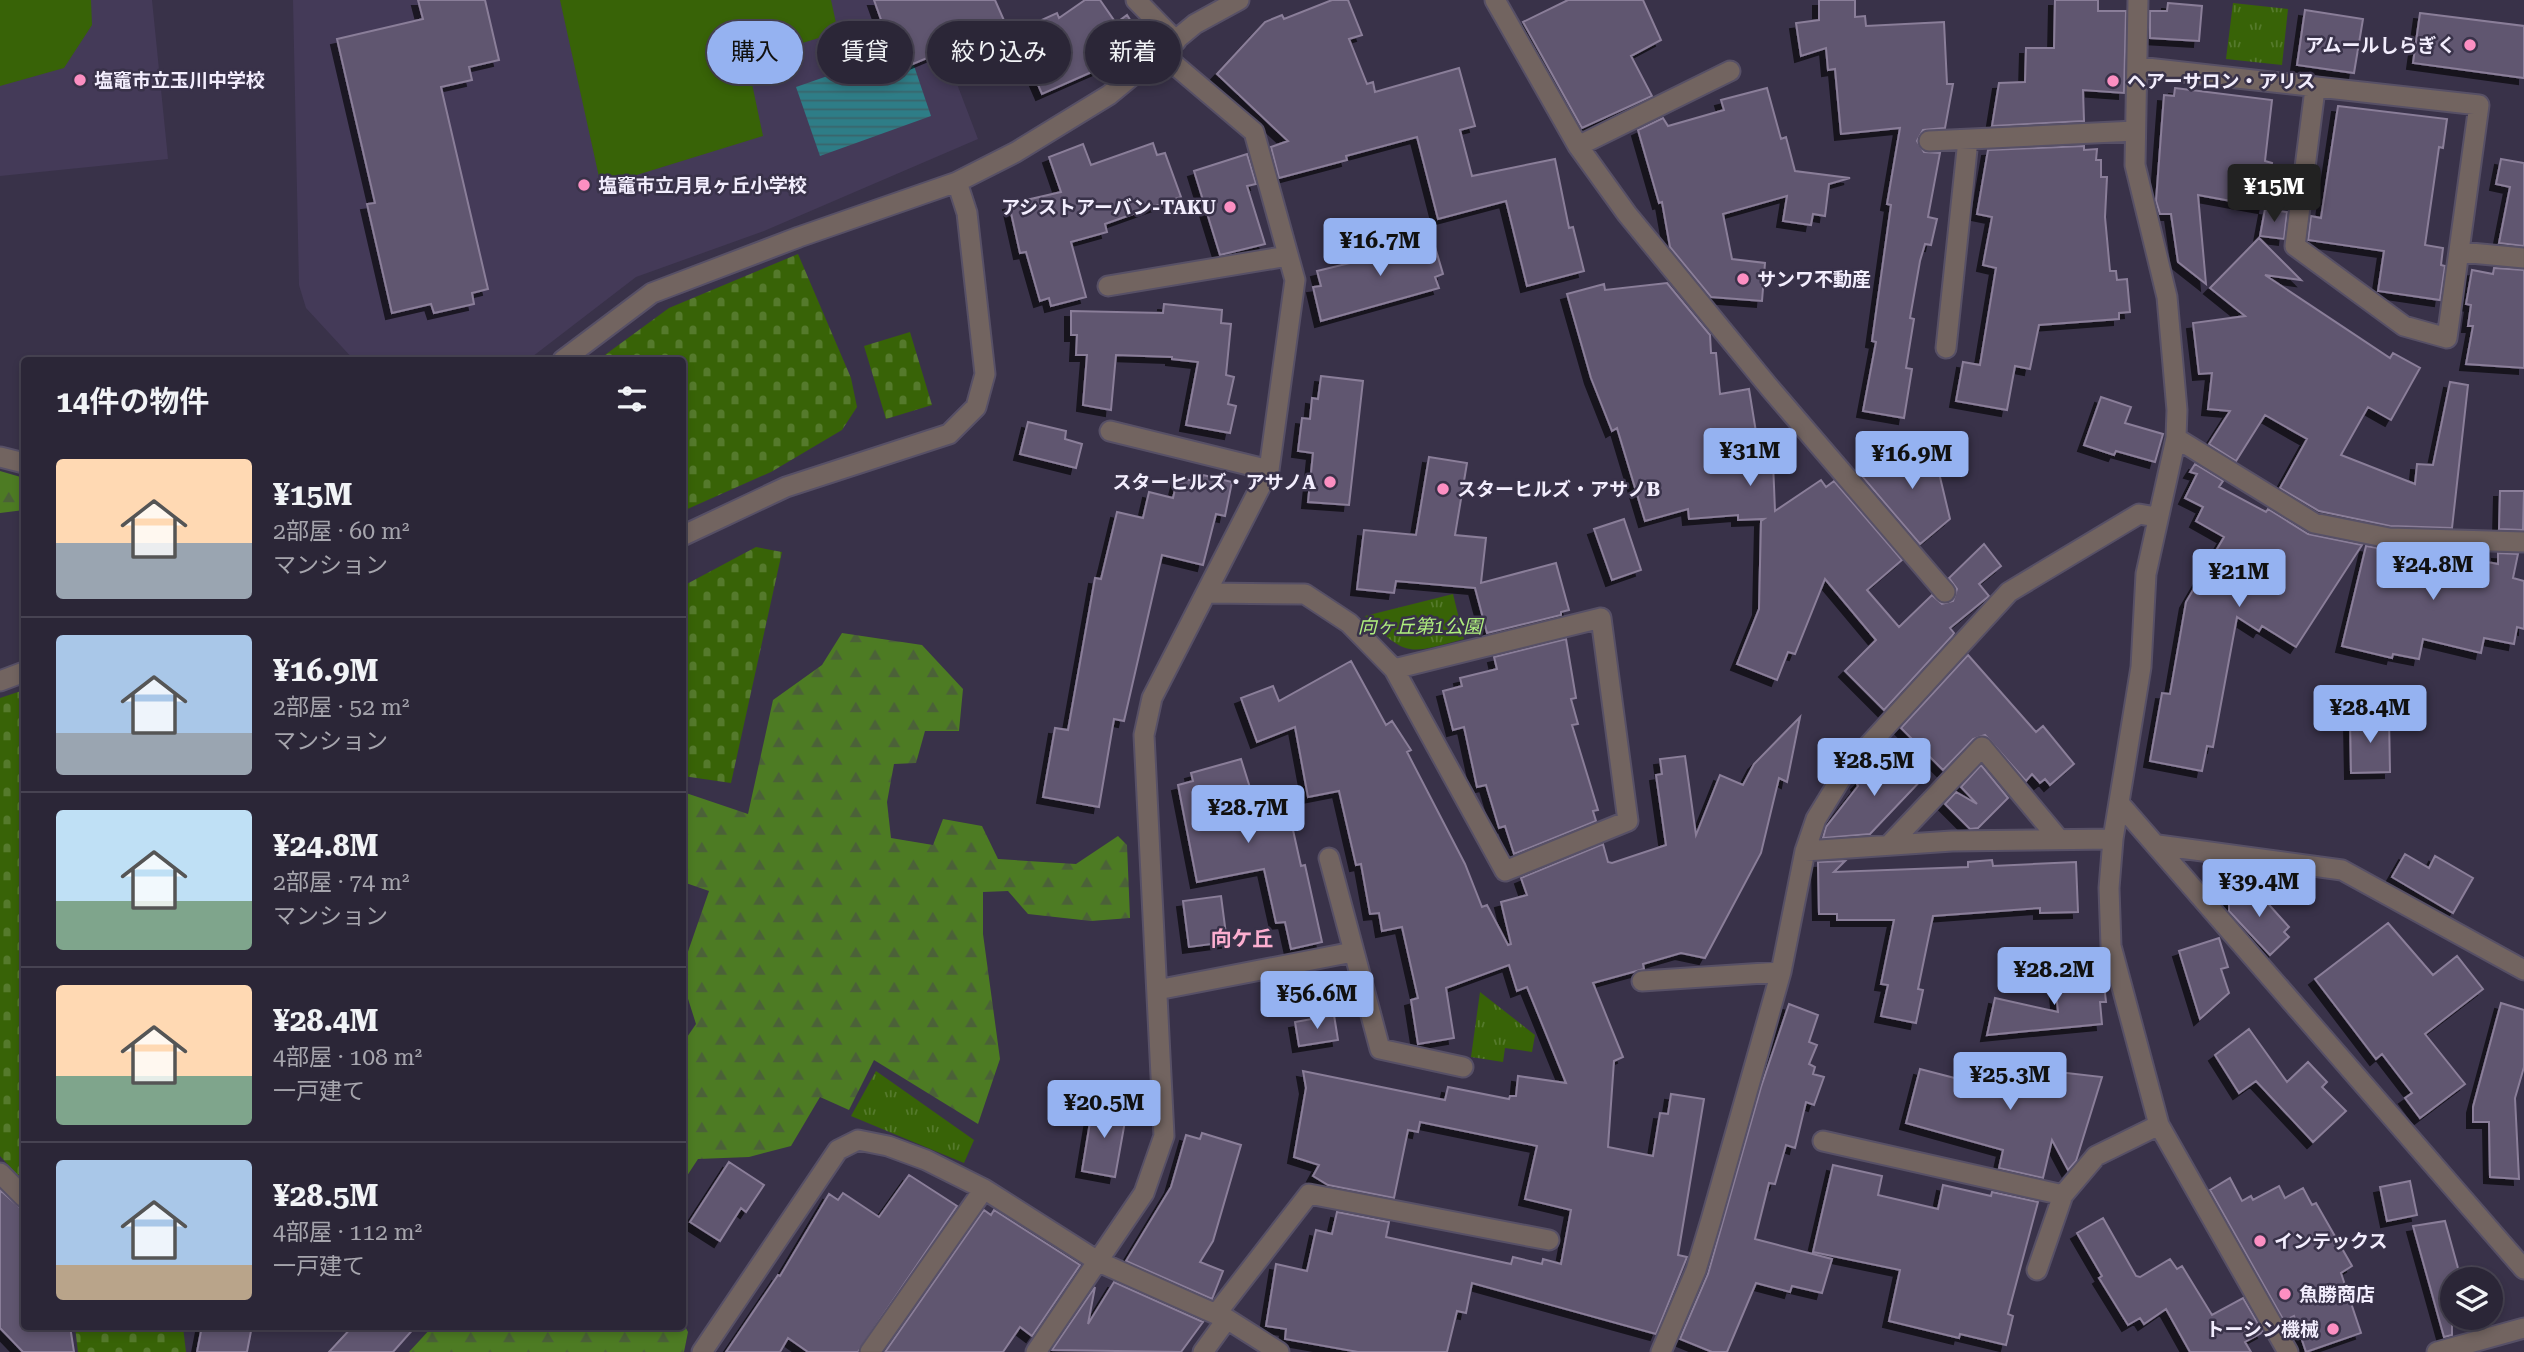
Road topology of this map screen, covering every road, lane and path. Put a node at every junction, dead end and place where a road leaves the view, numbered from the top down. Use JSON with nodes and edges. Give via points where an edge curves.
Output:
{"nodes":[{"id":1,"x":1136,"y":0,"type":"edge"},
{"id":2,"x":1239,"y":0,"type":"edge"},
{"id":3,"x":1495,"y":0,"type":"edge"},
{"id":4,"x":2138,"y":0,"type":"edge"},
{"id":5,"x":1150,"y":21,"type":"edge"},
{"id":6,"x":1181,"y":37,"type":"edge"},
{"id":7,"x":1181,"y":60,"type":"edge"},
{"id":8,"x":2138,"y":67,"type":"junction"},
{"id":9,"x":1730,"y":71,"type":"dead end"},
{"id":10,"x":1122,"y":84,"type":"edge"},
{"id":11,"x":2315,"y":89,"type":"junction"},
{"id":12,"x":2135,"y":131,"type":"junction"},
{"id":13,"x":1968,"y":140,"type":"junction"},
{"id":14,"x":1929,"y":141,"type":"dead end"},
{"id":15,"x":1578,"y":146,"type":"junction"},
{"id":16,"x":957,"y":182,"type":"junction"},
{"id":17,"x":2460,"y":252,"type":"junction"},
{"id":18,"x":1288,"y":257,"type":"junction"},
{"id":19,"x":2524,"y":258,"type":"edge"},
{"id":20,"x":1108,"y":286,"type":"dead end"},
{"id":21,"x":1946,"y":348,"type":"dead end"},
{"id":22,"x":567,"y":357,"type":"edge"},
{"id":23,"x":1110,"y":431,"type":"dead end"},
{"id":24,"x":2176,"y":438,"type":"junction"},
{"id":25,"x":0,"y":457,"type":"edge"},
{"id":26,"x":21,"y":462,"type":"edge"},
{"id":27,"x":1269,"y":470,"type":"junction"},
{"id":28,"x":2156,"y":517,"type":"junction"},
{"id":29,"x":686,"y":534,"type":"edge"},
{"id":30,"x":2524,"y":542,"type":"edge"},
{"id":31,"x":1945,"y":592,"type":"dead end"},
{"id":32,"x":1209,"y":593,"type":"junction"},
{"id":33,"x":1394,"y":670,"type":"junction"},
{"id":34,"x":21,"y":673,"type":"edge"},
{"id":35,"x":0,"y":681,"type":"edge"},
{"id":36,"x":2119,"y":803,"type":"junction"},
{"id":37,"x":2058,"y":838,"type":"junction"},
{"id":38,"x":2113,"y":839,"type":"junction"},
{"id":39,"x":1891,"y":843,"type":"junction"},
{"id":40,"x":2158,"y":845,"type":"junction"},
{"id":41,"x":1805,"y":851,"type":"junction"},
{"id":42,"x":1329,"y":858,"type":"dead end"},
{"id":43,"x":1353,"y":952,"type":"junction"},
{"id":44,"x":2524,"y":970,"type":"edge"},
{"id":45,"x":1781,"y":972,"type":"junction"},
{"id":46,"x":1642,"y":981,"type":"dead end"},
{"id":47,"x":1157,"y":990,"type":"junction"},
{"id":48,"x":1464,"y":1067,"type":"dead end"},
{"id":49,"x":2159,"y":1125,"type":"junction"},
{"id":50,"x":1823,"y":1142,"type":"dead end"},
{"id":51,"x":0,"y":1173,"type":"edge"},
{"id":52,"x":984,"y":1189,"type":"junction"},
{"id":53,"x":21,"y":1194,"type":"edge"},
{"id":54,"x":2063,"y":1195,"type":"junction"},
{"id":55,"x":1549,"y":1240,"type":"dead end"},
{"id":56,"x":1099,"y":1262,"type":"junction"},
{"id":57,"x":2524,"y":1269,"type":"edge"},
{"id":58,"x":2038,"y":1270,"type":"dead end"},
{"id":59,"x":1222,"y":1316,"type":"junction"},
{"id":60,"x":2524,"y":1328,"type":"edge"},
{"id":61,"x":702,"y":1352,"type":"edge"},
{"id":62,"x":870,"y":1352,"type":"edge"},
{"id":63,"x":1036,"y":1352,"type":"edge"},
{"id":64,"x":1203,"y":1352,"type":"edge"},
{"id":65,"x":1279,"y":1352,"type":"edge"},
{"id":66,"x":1661,"y":1352,"type":"edge"},
{"id":67,"x":2288,"y":1352,"type":"edge"},
{"id":68,"x":2437,"y":1352,"type":"edge"}],
"edges":[{"from":1,"to":5,"type":"street"},
{"from":2,"to":6,"type":"street"},
{"from":3,"to":15,"type":"street"},
{"from":4,"to":8,"type":"street"},
{"from":7,"to":18,"type":"street","via":[[1254,132]]},
{"from":8,"to":11,"type":"street"},
{"from":8,"to":12,"type":"street"},
{"from":9,"to":15,"type":"street"},
{"from":10,"to":16,"type":"street","via":[[1016,152]]},
{"from":11,"to":17,"type":"street","via":[[2479,105]]},
{"from":11,"to":17,"type":"street","via":[[2295,246],[2404,326],[2447,338]]},
{"from":12,"to":13,"type":"street"},
{"from":12,"to":24,"type":"street","via":[[2135,165],[2167,297]]},
{"from":13,"to":14,"type":"street"},
{"from":13,"to":21,"type":"street"},
{"from":15,"to":31,"type":"street","via":[[1627,214],[1769,387]]},
{"from":16,"to":22,"type":"street","via":[[652,293]]},
{"from":16,"to":29,"type":"street","via":[[967,214],[985,374],[976,407],[949,434],[786,487]]},
{"from":17,"to":19,"type":"street"},
{"from":18,"to":20,"type":"street"},
{"from":18,"to":27,"type":"street","via":[[1296,280]]},
{"from":23,"to":27,"type":"street"},
{"from":24,"to":28,"type":"street"},
{"from":24,"to":30,"type":"street","via":[[2314,523],[2389,538]]},
{"from":25,"to":26,"type":"street"},
{"from":27,"to":32,"type":"street"},
{"from":28,"to":36,"type":"street","via":[[2146,574],[2141,667]]},
{"from":28,"to":41,"type":"street","via":[[2139,514],[2009,592],[1846,770],[1816,818]]},
{"from":32,"to":33,"type":"street","via":[[1305,594],[1349,622]]},
{"from":32,"to":47,"type":"street","via":[[1152,698],[1144,735]]},
{"from":33,"to":33,"type":"street","via":[[1505,871],[1628,821],[1601,618]]},
{"from":34,"to":35,"type":"street"},
{"from":36,"to":38,"type":"street"},
{"from":36,"to":40,"type":"street"},
{"from":37,"to":38,"type":"street"},
{"from":37,"to":39,"type":"street"},
{"from":37,"to":39,"type":"street","via":[[1982,747]]},
{"from":38,"to":49,"type":"street","via":[[2111,946]]},
{"from":39,"to":41,"type":"street"},
{"from":40,"to":44,"type":"street","via":[[2342,870]]},
{"from":40,"to":57,"type":"street"},
{"from":41,"to":45,"type":"street"},
{"from":42,"to":43,"type":"street"},
{"from":43,"to":47,"type":"street"},
{"from":43,"to":48,"type":"street","via":[[1380,1049]]},
{"from":45,"to":46,"type":"street"},
{"from":45,"to":66,"type":"street","via":[[1696,1270]]},
{"from":47,"to":56,"type":"street","via":[[1164,1136],[1144,1194]]},
{"from":49,"to":54,"type":"street","via":[[2096,1156]]},
{"from":49,"to":67,"type":"street"},
{"from":50,"to":54,"type":"street"},
{"from":51,"to":53,"type":"street"},
{"from":52,"to":56,"type":"street"},
{"from":52,"to":61,"type":"street","via":[[888,1146],[858,1140],[838,1150]]},
{"from":52,"to":62,"type":"street"},
{"from":54,"to":58,"type":"street"},
{"from":55,"to":59,"type":"street","via":[[1309,1194]]},
{"from":56,"to":59,"type":"street"},
{"from":56,"to":63,"type":"street"},
{"from":59,"to":64,"type":"street"},
{"from":59,"to":65,"type":"street"},
{"from":60,"to":68,"type":"street"}]}
